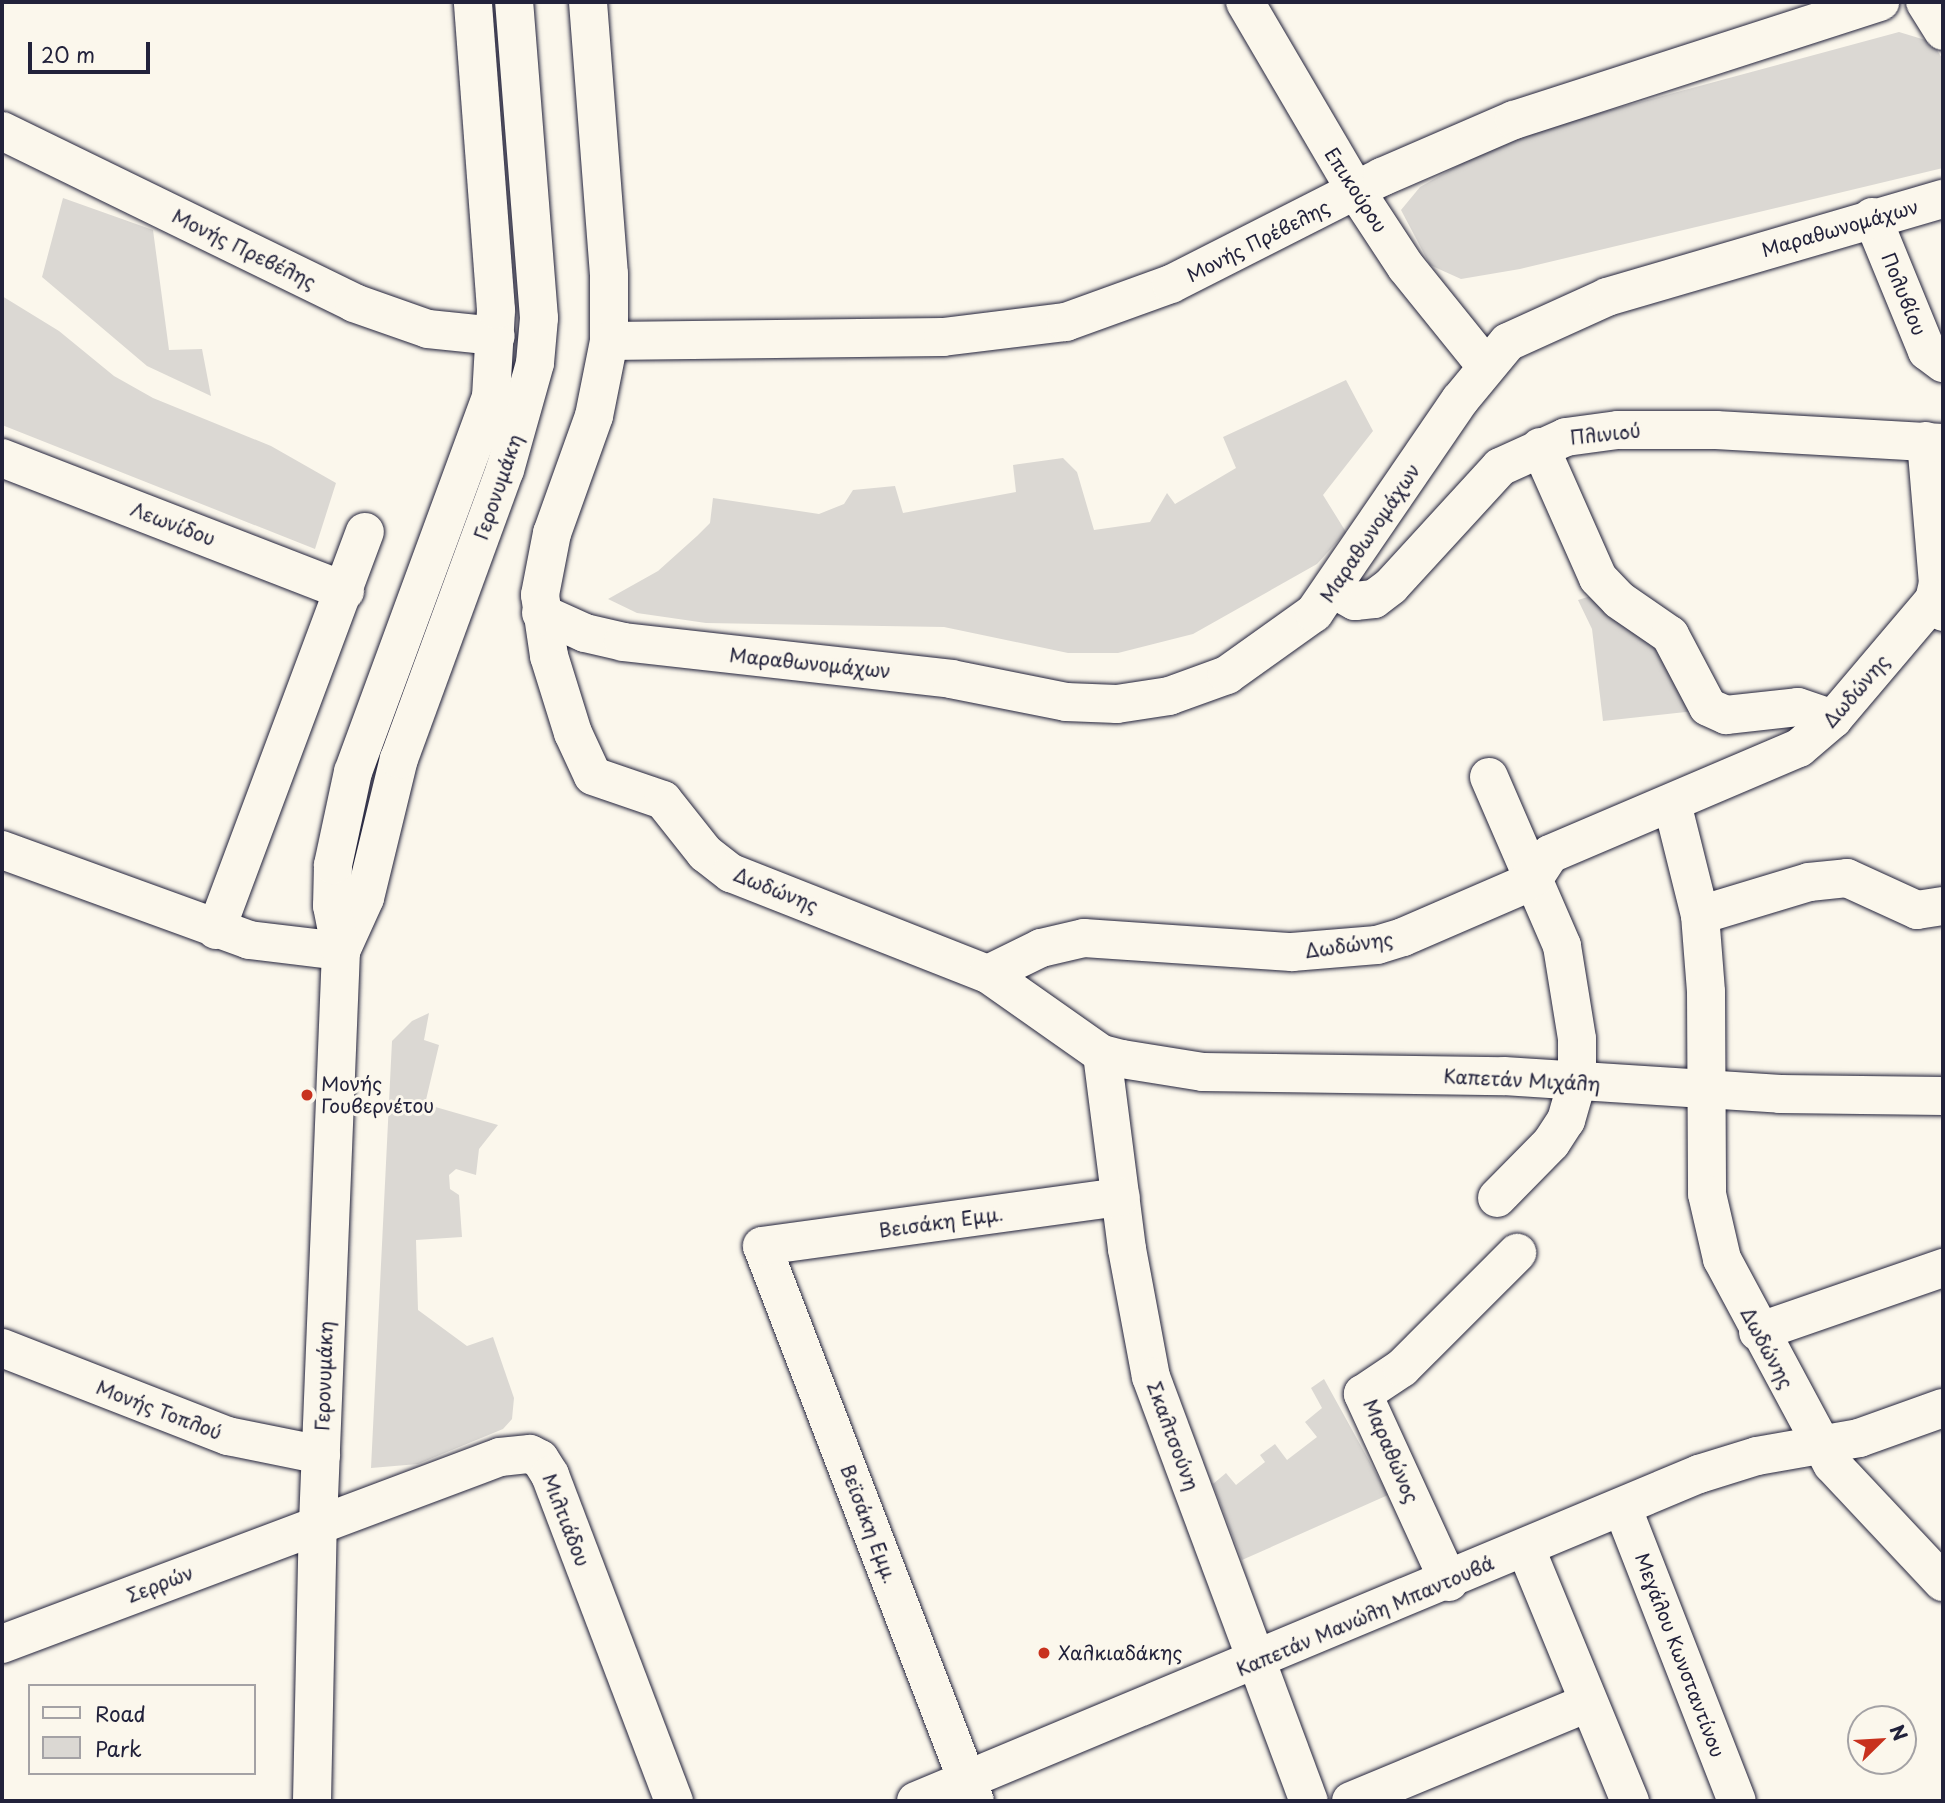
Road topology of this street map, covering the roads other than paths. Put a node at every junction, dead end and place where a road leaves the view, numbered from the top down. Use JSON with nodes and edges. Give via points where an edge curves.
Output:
{"nodes":[{"id":1,"x":473,"y":2,"type":"edge"},
{"id":2,"x":514,"y":2,"type":"edge"},
{"id":3,"x":588,"y":2,"type":"edge"},
{"id":4,"x":1245,"y":2,"type":"edge"},
{"id":5,"x":1880,"y":2,"type":"edge"},
{"id":6,"x":1925,"y":2,"type":"edge"},
{"id":7,"x":1943,"y":31,"type":"edge"},
{"id":8,"x":2,"y":131,"type":"edge"},
{"id":9,"x":1356,"y":191,"type":"junction"},
{"id":10,"x":1943,"y":199,"type":"edge"},
{"id":11,"x":1872,"y":218,"type":"junction"},
{"id":12,"x":496,"y":336,"type":"junction"},
{"id":13,"x":609,"y":341,"type":"junction"},
{"id":14,"x":1943,"y":363,"type":"edge"},
{"id":15,"x":1485,"y":365,"type":"junction"},
{"id":16,"x":1935,"y":442,"type":"edge"},
{"id":17,"x":1540,"y":447,"type":"junction"},
{"id":18,"x":2,"y":458,"type":"edge"},
{"id":19,"x":365,"y":532,"type":"dead end"},
{"id":20,"x":1334,"y":589,"type":"junction"},
{"id":21,"x":345,"y":590,"type":"junction"},
{"id":22,"x":1940,"y":604,"type":"edge"},
{"id":23,"x":541,"y":613,"type":"junction"},
{"id":24,"x":1833,"y":719,"type":"junction"},
{"id":25,"x":1489,"y":777,"type":"dead end"},
{"id":26,"x":1672,"y":803,"type":"junction"},
{"id":27,"x":2,"y":850,"type":"edge"},
{"id":28,"x":1535,"y":877,"type":"junction"},
{"id":29,"x":1943,"y":906,"type":"edge"},
{"id":30,"x":1700,"y":915,"type":"junction"},
{"id":31,"x":215,"y":930,"type":"junction"},
{"id":32,"x":341,"y":951,"type":"junction"},
{"id":33,"x":988,"y":974,"type":"junction"},
{"id":34,"x":1102,"y":1054,"type":"junction"},
{"id":35,"x":1577,"y":1082,"type":"junction"},
{"id":36,"x":1707,"y":1090,"type":"junction"},
{"id":37,"x":1943,"y":1096,"type":"edge"},
{"id":38,"x":1121,"y":1197,"type":"junction"},
{"id":39,"x":1497,"y":1198,"type":"dead end"},
{"id":40,"x":762,"y":1246,"type":"joint"},
{"id":41,"x":1517,"y":1252,"type":"dead end"},
{"id":42,"x":1943,"y":1268,"type":"edge"},
{"id":43,"x":1758,"y":1332,"type":"junction"},
{"id":44,"x":10,"y":1358,"type":"edge"},
{"id":45,"x":1943,"y":1408,"type":"edge"},
{"id":46,"x":1819,"y":1445,"type":"junction"},
{"id":47,"x":321,"y":1455,"type":"junction"},
{"id":48,"x":1623,"y":1509,"type":"junction"},
{"id":49,"x":318,"y":1523,"type":"junction"},
{"id":50,"x":1526,"y":1549,"type":"junction"},
{"id":51,"x":1449,"y":1582,"type":"junction"},
{"id":52,"x":1943,"y":1582,"type":"edge"},
{"id":53,"x":2,"y":1644,"type":"edge"},
{"id":54,"x":1257,"y":1662,"type":"junction"},
{"id":55,"x":1588,"y":1703,"type":"junction"},
{"id":56,"x":971,"y":1791,"type":"edge"},
{"id":57,"x":312,"y":1801,"type":"edge"},
{"id":58,"x":674,"y":1801,"type":"edge"},
{"id":59,"x":916,"y":1801,"type":"edge"},
{"id":60,"x":1309,"y":1801,"type":"edge"},
{"id":61,"x":1351,"y":1801,"type":"edge"},
{"id":62,"x":1630,"y":1801,"type":"edge"},
{"id":63,"x":1737,"y":1801,"type":"edge"}],
"edges":[{"from":1,"to":12,"type":"street","name":"Γερονυμάκη"},
{"from":2,"to":32,"type":"street","name":"Γερονυμάκη","via":[[539,318],[535,363],[505,470],[399,759],[365,898]]},
{"from":3,"to":13,"type":"street","name":"Δωδώνης","via":[[608,261]]},
{"from":4,"to":9,"type":"street","name":"Επικούρου"},
{"from":5,"to":9,"type":"street","name":"Μονής Πρέβελης","via":[[1514,120]]},
{"from":6,"to":7,"type":"street"},
{"from":8,"to":12,"type":"street","name":"Μονής Πρεβέλης","via":[[354,303],[428,329]]},
{"from":9,"to":13,"type":"street","name":"Μονής Πρέβελης","via":[[1141,298],[1034,329],[943,337]]},
{"from":9,"to":15,"type":"street","name":"Επικούρου","via":[[1414,278]]},
{"from":10,"to":11,"type":"street","name":"Μαραθωνομάχων"},
{"from":11,"to":14,"type":"street","name":"Πολυβίου","via":[[1927,351]]},
{"from":11,"to":15,"type":"street","name":"Μαραθωνομάχων","via":[[1575,309],[1508,342]]},
{"from":12,"to":32,"type":"street","name":"Γερονυμάκη","via":[[491,397],[481,432],[385,680],[346,795],[331,884]]},
{"from":13,"to":23,"type":"street","name":"Δωδώνης","via":[[594,416],[546,554]]},
{"from":15,"to":20,"type":"street","name":"Μαραθωνομάχων"},
{"from":16,"to":17,"type":"street","name":"Πλινιού","via":[[1640,430],[1581,434]]},
{"from":16,"to":22,"type":"street"},
{"from":17,"to":20,"type":"street","name":"Πλινιού","via":[[1494,472],[1382,593],[1355,601]]},
{"from":17,"to":24,"type":"street","via":[[1598,578],[1619,600],[1670,635],[1708,707],[1726,715],[1798,707]]},
{"from":18,"to":21,"type":"street","name":"Λεωνίδου"},
{"from":19,"to":21,"type":"street"},
{"from":20,"to":23,"type":"street","name":"Μαραθωνομάχων","via":[[1298,627],[1227,675],[1169,696],[1089,705],[951,679],[623,642],[585,633]]},
{"from":21,"to":31,"type":"street"},
{"from":22,"to":24,"type":"street","name":"Δωδώνης"},
{"from":23,"to":33,"type":"street","name":"Δωδώνης","via":[[573,733],[593,776],[663,800],[705,853],[731,873]]},
{"from":24,"to":26,"type":"street","name":"Δωδώνης","via":[[1811,740],[1769,764]]},
{"from":25,"to":28,"type":"street"},
{"from":26,"to":28,"type":"street","name":"Δωδώνης","via":[[1550,854]]},
{"from":26,"to":30,"type":"street","name":"Δωδώνης"},
{"from":27,"to":31,"type":"street"},
{"from":28,"to":33,"type":"street","name":"Δωδώνης","via":[[1479,907],[1377,945],[1292,952],[1084,938],[1041,948]]},
{"from":28,"to":35,"type":"street","via":[[1569,971]]},
{"from":29,"to":30,"type":"street","via":[[1917,910],[1847,878],[1797,886]]},
{"from":30,"to":36,"type":"street","name":"Δωδώνης"},
{"from":31,"to":32,"type":"street","via":[[278,946]]},
{"from":32,"to":47,"type":"street","name":"Γερονυμάκη"},
{"from":33,"to":34,"type":"street","name":"Δωδώνης"},
{"from":34,"to":35,"type":"street","name":"Καπετάν Μιχάλη","via":[[1203,1072],[1504,1076]]},
{"from":34,"to":38,"type":"street","name":"Σκαλτσούνη"},
{"from":35,"to":36,"type":"street","name":"Καπετάν Μιχάλη"},
{"from":35,"to":39,"type":"street","via":[[1562,1128]]},
{"from":36,"to":37,"type":"street","name":"Καπετάν Μιχάλη"},
{"from":36,"to":43,"type":"street","name":"Δωδώνης","via":[[1710,1220],[1728,1273]]},
{"from":38,"to":40,"type":"street","name":"Βεισάκη Εμμ."},
{"from":38,"to":54,"type":"street","name":"Σκαλτσούνη","via":[[1138,1322],[1151,1377]]},
{"from":40,"to":56,"type":"street","name":"Βεϊσάκη Εμμ."},
{"from":41,"to":51,"type":"street","name":"Μαραθώνος","via":[[1402,1368],[1363,1394]]},
{"from":42,"to":43,"type":"street"},
{"from":43,"to":46,"type":"street","name":"Δωδώνης"},
{"from":44,"to":47,"type":"street","name":"Μονής Τοπλού","via":[[228,1436]]},
{"from":45,"to":46,"type":"street","via":[[1859,1438]]},
{"from":46,"to":48,"type":"street","name":"Καπετάν Μανώλη Μπαντουβά","via":[[1717,1468]]},
{"from":46,"to":52,"type":"street","name":"Δωδώνης","via":[[1841,1477]]},
{"from":47,"to":49,"type":"street","name":"Γερονυμάκη"},
{"from":48,"to":50,"type":"street","name":"Καπετάν Μανώλη Μπαντουβά"},
{"from":48,"to":63,"type":"street","name":"Μεγάλου Κωνσταντίνου"},
{"from":49,"to":53,"type":"street","name":"Σερρών"},
{"from":49,"to":57,"type":"street","name":"Γερονυμάκη"},
{"from":49,"to":58,"type":"street","name":"Μιλτιάδου","via":[[500,1457],[519,1453],[540,1459]]},
{"from":50,"to":51,"type":"street","name":"Καπετάν Μανώλη Μπαντουβά"},
{"from":50,"to":55,"type":"street"},
{"from":51,"to":54,"type":"street","name":"Καπετάν Μανώλη Μπαντουβά"},
{"from":54,"to":56,"type":"street","name":"Καπετάν Μανώλη Μπαντουβά"},
{"from":54,"to":60,"type":"street","name":"Σκαλτσούνη"},
{"from":55,"to":61,"type":"street"},
{"from":55,"to":62,"type":"street"},
{"from":56,"to":59,"type":"street","name":"Καπετάν Μανώλη Μπαντουβά"}]}
